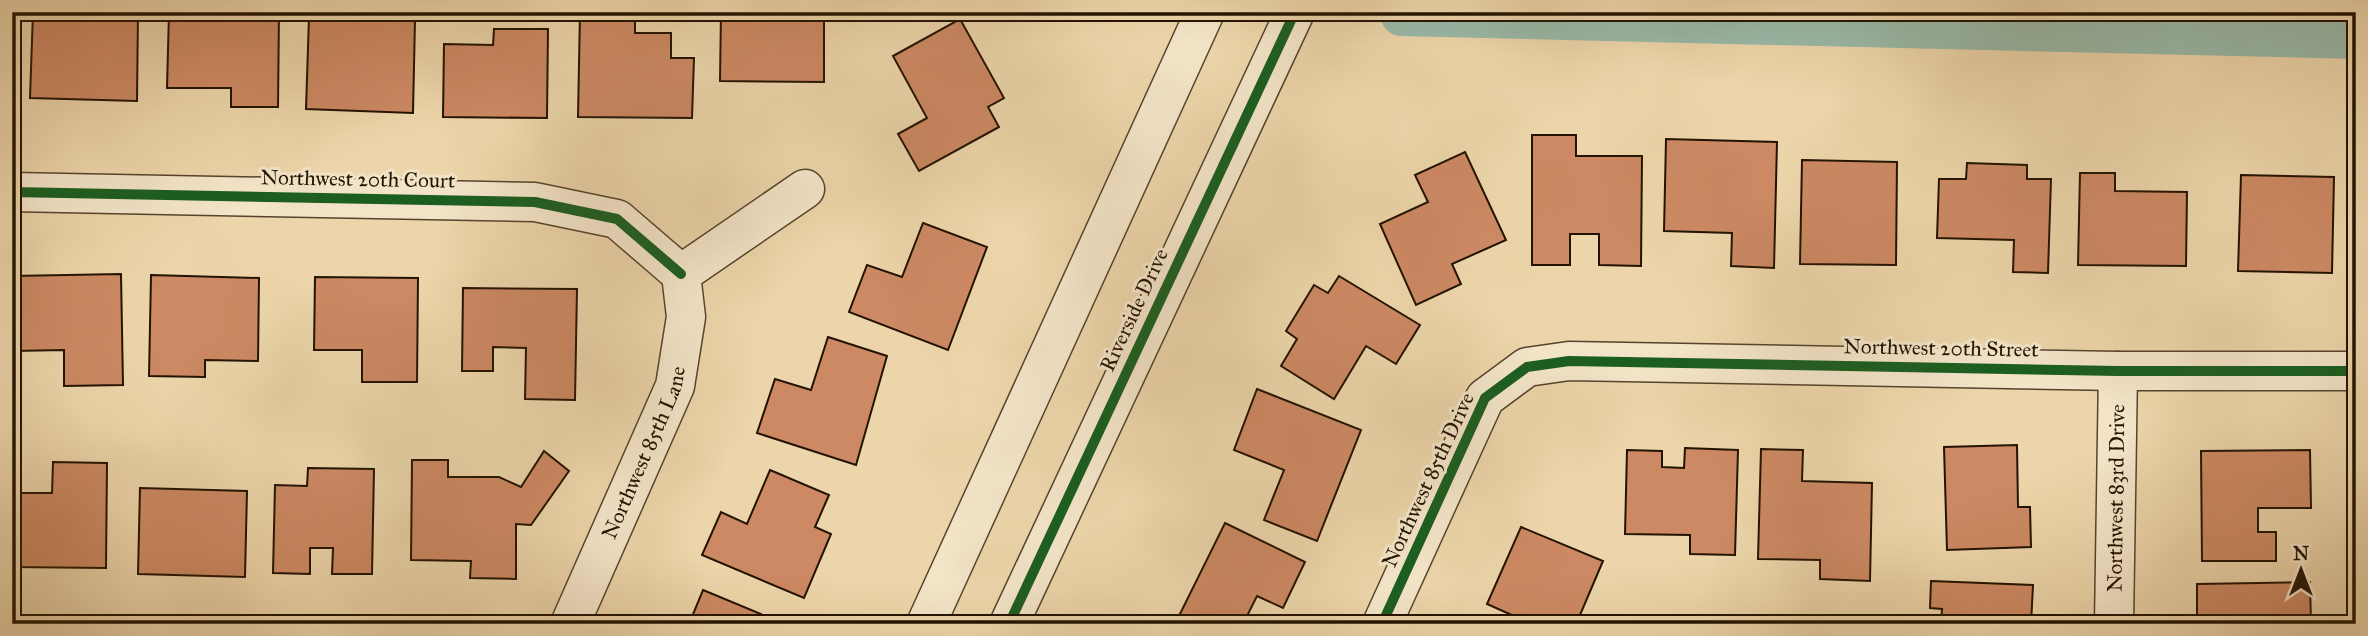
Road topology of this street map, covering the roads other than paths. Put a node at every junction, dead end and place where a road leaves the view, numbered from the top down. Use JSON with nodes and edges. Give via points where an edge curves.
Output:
{"nodes":[{"id":1,"x":1205,"y":12,"type":"edge"},
{"id":2,"x":1295,"y":12,"type":"edge"},
{"id":3,"x":805,"y":189,"type":"dead end"},
{"id":4,"x":12,"y":192,"type":"edge"},
{"id":5,"x":681,"y":274,"type":"junction"},
{"id":6,"x":1527,"y":368,"type":"joint"},
{"id":7,"x":2119,"y":370,"type":"junction"},
{"id":8,"x":2356,"y":370,"type":"edge"},
{"id":9,"x":570,"y":624,"type":"edge"},
{"id":10,"x":926,"y":624,"type":"edge"},
{"id":11,"x":1009,"y":624,"type":"edge"},
{"id":12,"x":1382,"y":624,"type":"edge"},
{"id":13,"x":2114,"y":624,"type":"edge"}],
"edges":[{"from":1,"to":10,"type":"street"},
{"from":2,"to":11,"type":"street","name":"Riverside Drive"},
{"from":3,"to":5,"type":"street"},
{"from":4,"to":5,"type":"street","name":"Northwest 20th Court","via":[[535,202],[617,219]]},
{"from":5,"to":9,"type":"street","name":"Northwest 85th Lane","via":[[686,317],[675,386]]},
{"from":6,"to":7,"type":"street","name":"Northwest 20th Street","via":[[1569,361]]},
{"from":6,"to":12,"type":"street","name":"Northwest 85th Drive","via":[[1485,398]]},
{"from":7,"to":8,"type":"street","name":"Northwest 20th Street"},
{"from":7,"to":13,"type":"street","name":"Northwest 83rd Drive"}]}
